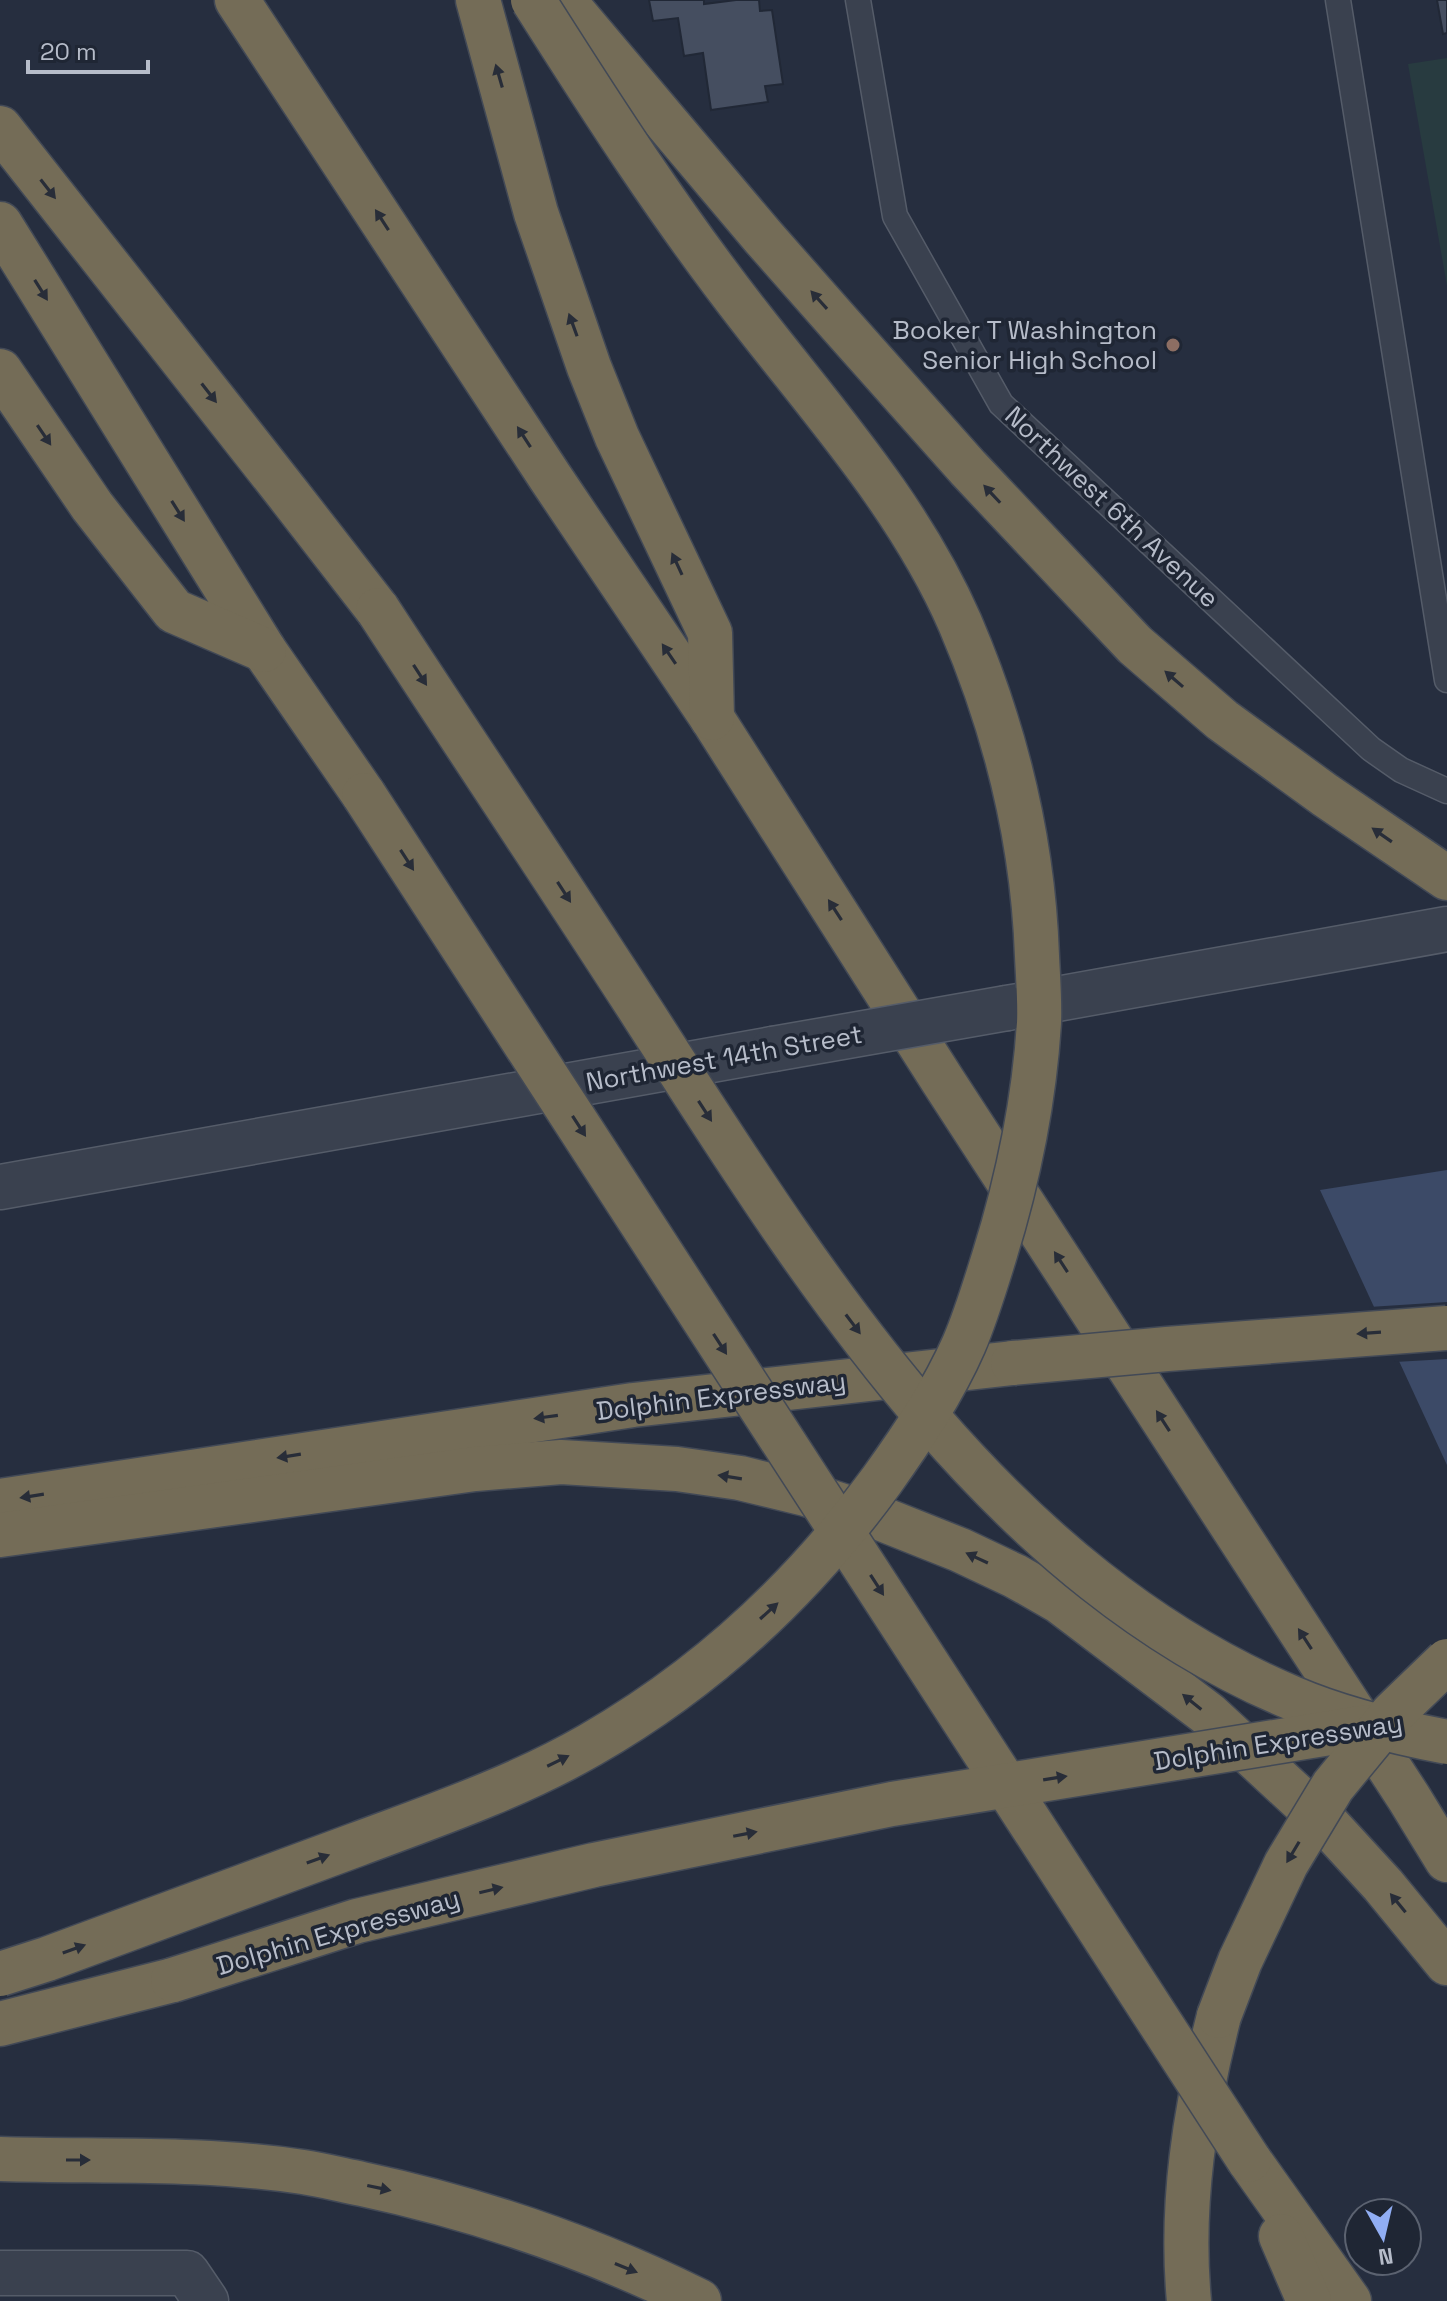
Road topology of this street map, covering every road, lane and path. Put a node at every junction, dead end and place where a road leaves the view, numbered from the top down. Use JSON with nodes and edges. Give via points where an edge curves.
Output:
{"nodes":[{"id":1,"x":237,"y":0,"type":"edge"},
{"id":2,"x":478,"y":0,"type":"edge"},
{"id":3,"x":533,"y":0,"type":"edge"},
{"id":4,"x":563,"y":0,"type":"edge"},
{"id":5,"x":858,"y":0,"type":"edge"},
{"id":6,"x":1338,"y":0,"type":"edge"},
{"id":7,"x":0,"y":128,"type":"edge"},
{"id":8,"x":0,"y":224,"type":"edge"},
{"id":9,"x":0,"y":371,"type":"edge"},
{"id":10,"x":273,"y":663,"type":"junction"},
{"id":11,"x":1447,"y":680,"type":"edge"},
{"id":12,"x":712,"y":718,"type":"junction"},
{"id":13,"x":1447,"y":791,"type":"edge"},
{"id":14,"x":1447,"y":878,"type":"edge"},
{"id":15,"x":1447,"y":929,"type":"edge"},
{"id":16,"x":0,"y":1187,"type":"edge"},
{"id":17,"x":1447,"y":1328,"type":"edge"},
{"id":18,"x":0,"y":1501,"type":"edge"},
{"id":19,"x":0,"y":1535,"type":"edge"},
{"id":20,"x":1447,"y":1661,"type":"edge"},
{"id":21,"x":1447,"y":1714,"type":"edge"},
{"id":22,"x":1447,"y":1742,"type":"edge"},
{"id":23,"x":1447,"y":1860,"type":"edge"},
{"id":24,"x":1447,"y":1963,"type":"edge"},
{"id":25,"x":0,"y":1974,"type":"edge"},
{"id":26,"x":0,"y":2024,"type":"edge"},
{"id":27,"x":0,"y":2159,"type":"edge"},
{"id":28,"x":1249,"y":2160,"type":"junction"},
{"id":29,"x":0,"y":2273,"type":"edge"},
{"id":30,"x":206,"y":2301,"type":"edge"},
{"id":31,"x":699,"y":2301,"type":"edge"},
{"id":32,"x":1189,"y":2301,"type":"edge"},
{"id":33,"x":1309,"y":2301,"type":"edge"},
{"id":34,"x":1349,"y":2301,"type":"edge"}],
"edges":[{"from":12,"to":1,"type":"highway","one_way":true},
{"from":12,"to":2,"type":"highway","one_way":true,"via":[[710,633],[617,437],[584,354],[536,213]]},
{"from":25,"to":3,"type":"highway","one_way":true,"bridge":true,"via":[[508,1785],[585,1748],[709,1665],[789,1593],[853,1520],[904,1450],[963,1345],[1009,1211],[1024,1145],[1039,1016],[1036,923],[1013,776],[959,622],[933,569],[875,477],[658,193]]},
{"from":14,"to":4,"type":"highway","one_way":true,"via":[[1222,720],[1135,645],[888,379]]},
{"from":5,"to":13,"type":"lane","name":"Northwest 6th Avenue","via":[[895,216],[1001,404],[1371,749]]},
{"from":6,"to":11,"type":"lane"},
{"from":7,"to":22,"type":"highway","one_way":true,"bridge":true,"via":[[378,610],[792,1241],[911,1398],[967,1462],[1087,1574],[1182,1641],[1295,1699],[1395,1732]]},
{"from":8,"to":10,"type":"highway","one_way":true},
{"from":9,"to":10,"type":"highway","one_way":true,"via":[[92,506],[174,611]]},
{"from":10,"to":28,"type":"highway","one_way":true,"bridge":true,"via":[[373,808]]},
{"from":23,"to":12,"type":"highway","one_way":true},
{"from":15,"to":16,"type":"street","name":"Northwest 14th Street","bridge":true},
{"from":17,"to":18,"type":"highway","name":"Dolphin Expressway","one_way":true,"bridge":true,"via":[[1181,1347],[633,1405]]},
{"from":24,"to":19,"type":"highway","one_way":true,"via":[[1328,1825],[1208,1714],[1059,1601],[960,1550],[806,1494],[677,1469],[561,1462],[475,1469]]},
{"from":20,"to":32,"type":"highway","one_way":true,"bridge":true,"via":[[1393,1713],[1333,1786],[1286,1864],[1240,1961],[1219,2016],[1198,2110],[1189,2192]]},
{"from":26,"to":21,"type":"highway","name":"Dolphin Expressway","one_way":true,"bridge":true,"via":[[173,1980],[357,1921],[594,1865],[892,1804]]},
{"from":27,"to":31,"type":"highway","one_way":true,"via":[[139,2160],[303,2172],[500,2219]]},
{"from":28,"to":33,"type":"highway"},
{"from":28,"to":34,"type":"highway"},
{"from":29,"to":30,"type":"street","via":[[187,2273]]}]}
